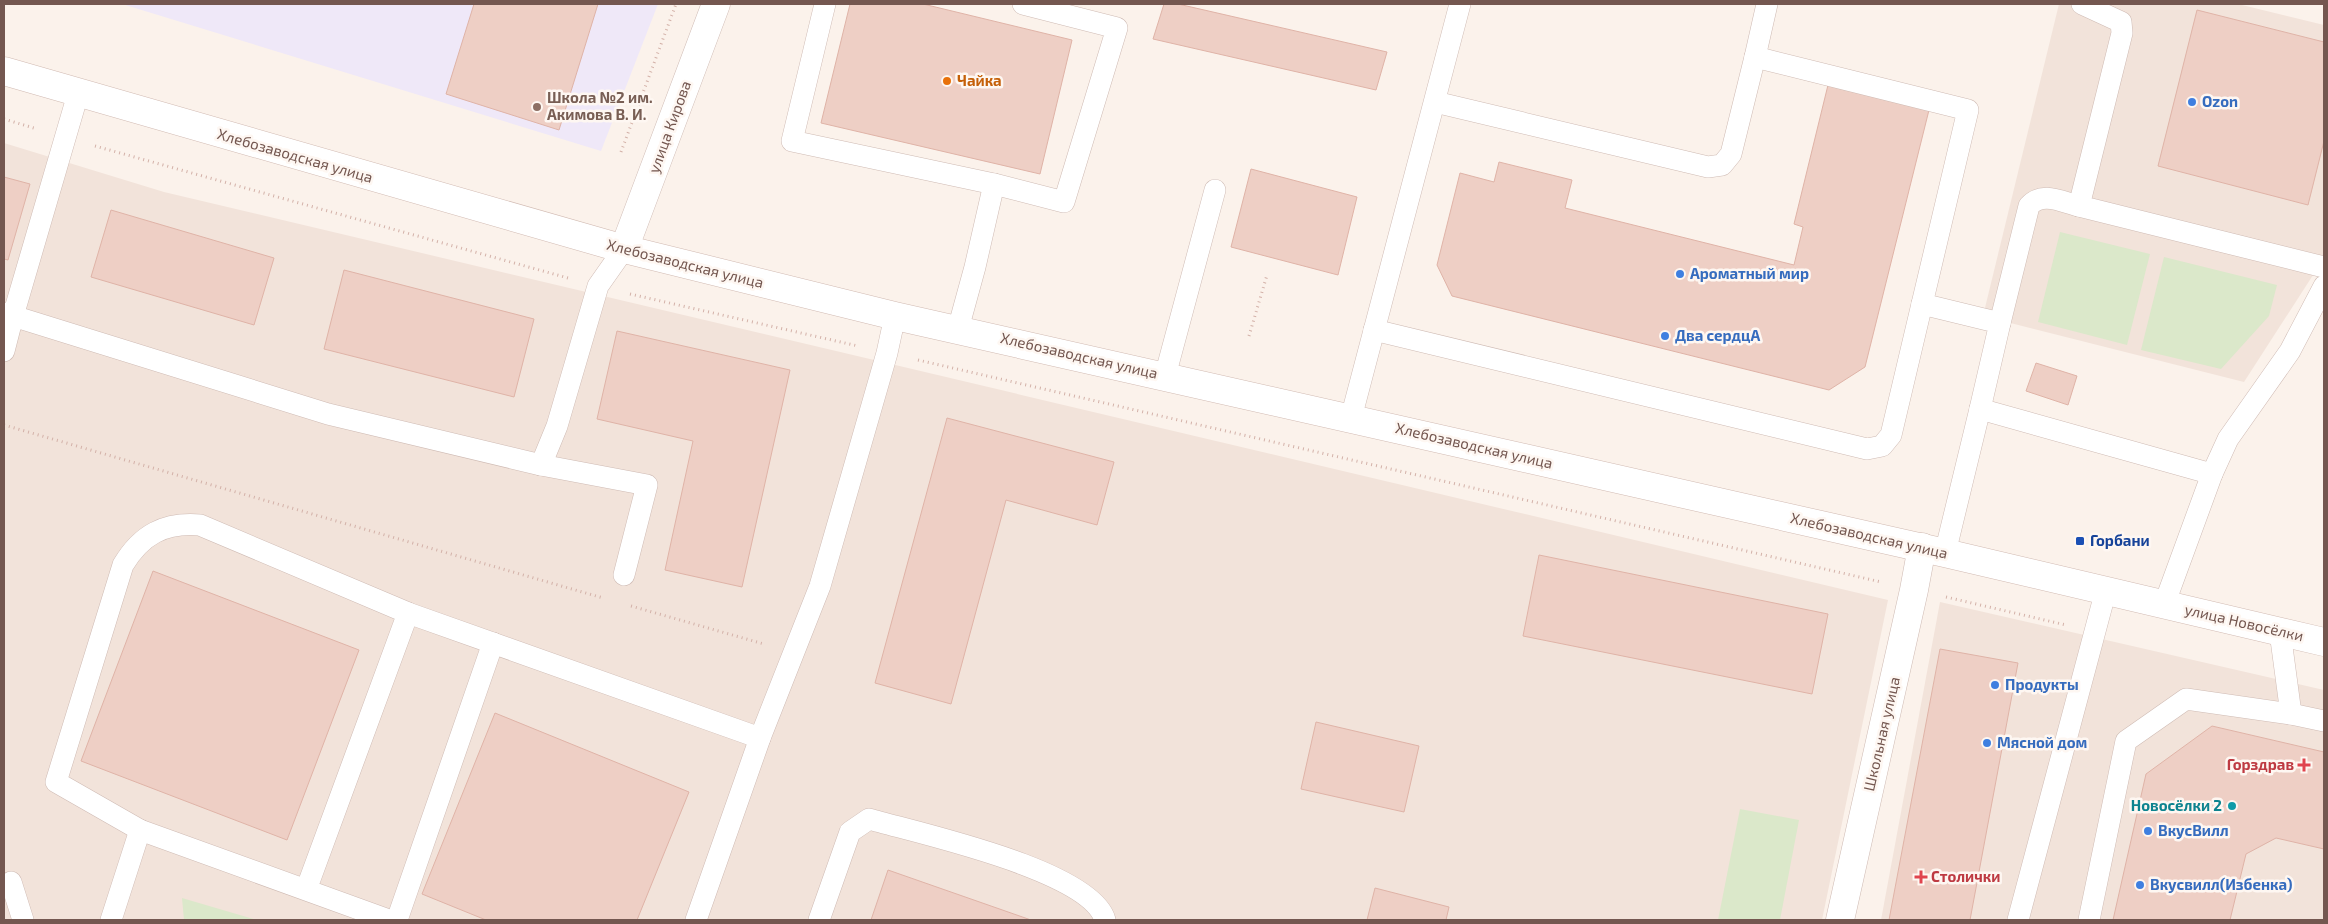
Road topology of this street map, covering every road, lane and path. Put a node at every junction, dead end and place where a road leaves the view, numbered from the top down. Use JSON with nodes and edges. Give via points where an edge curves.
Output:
{"nodes":[{"id":1,"x":676,"y":4,"type":"edge"},
{"id":2,"x":716,"y":4,"type":"edge"},
{"id":3,"x":825,"y":4,"type":"edge"},
{"id":4,"x":1023,"y":4,"type":"edge"},
{"id":5,"x":1460,"y":4,"type":"edge"},
{"id":6,"x":1767,"y":4,"type":"edge"},
{"id":7,"x":2082,"y":4,"type":"edge"},
{"id":8,"x":1755,"y":56,"type":"junction"},
{"id":9,"x":4,"y":71,"type":"edge"},
{"id":10,"x":78,"y":94,"type":"junction"},
{"id":11,"x":1435,"y":102,"type":"junction"},
{"id":12,"x":621,"y":152,"type":"dead end"},
{"id":13,"x":994,"y":184,"type":"junction"},
{"id":14,"x":1214,"y":190,"type":"dead end"},
{"id":15,"x":2079,"y":206,"type":"junction"},
{"id":16,"x":624,"y":249,"type":"junction"},
{"id":17,"x":2324,"y":267,"type":"edge"},
{"id":18,"x":1267,"y":275,"type":"dead end"},
{"id":19,"x":2324,"y":286,"type":"edge"},
{"id":20,"x":1922,"y":304,"type":"junction"},
{"id":21,"x":8,"y":314,"type":"edge"},
{"id":22,"x":895,"y":316,"type":"junction"},
{"id":23,"x":2000,"y":323,"type":"junction"},
{"id":24,"x":958,"y":329,"type":"junction"},
{"id":25,"x":1374,"y":330,"type":"junction"},
{"id":26,"x":1249,"y":336,"type":"dead end"},
{"id":27,"x":4,"y":351,"type":"edge"},
{"id":28,"x":1165,"y":376,"type":"junction"},
{"id":29,"x":1980,"y":409,"type":"junction"},
{"id":30,"x":1351,"y":418,"type":"junction"},
{"id":31,"x":4,"y":424,"type":"edge"},
{"id":32,"x":541,"y":464,"type":"junction"},
{"id":33,"x":2212,"y":474,"type":"junction"},
{"id":34,"x":1933,"y":550,"type":"junction"},
{"id":35,"x":624,"y":575,"type":"dead end"},
{"id":36,"x":2106,"y":590,"type":"junction"},
{"id":37,"x":606,"y":598,"type":"dead end"},
{"id":38,"x":625,"y":604,"type":"dead end"},
{"id":39,"x":2164,"y":605,"type":"junction"},
{"id":40,"x":408,"y":613,"type":"junction"},
{"id":41,"x":2280,"y":632,"type":"junction"},
{"id":42,"x":2324,"y":642,"type":"edge"},
{"id":43,"x":493,"y":643,"type":"junction"},
{"id":44,"x":794,"y":652,"type":"junction"},
{"id":45,"x":2291,"y":714,"type":"junction"},
{"id":46,"x":2324,"y":721,"type":"edge"},
{"id":47,"x":760,"y":738,"type":"junction"},
{"id":48,"x":140,"y":830,"type":"junction"},
{"id":49,"x":11,"y":882,"type":"dead end"},
{"id":50,"x":306,"y":890,"type":"junction"},
{"id":51,"x":22,"y":920,"type":"edge"},
{"id":52,"x":111,"y":920,"type":"edge"},
{"id":53,"x":389,"y":920,"type":"edge"},
{"id":54,"x":397,"y":920,"type":"edge"},
{"id":55,"x":696,"y":920,"type":"edge"},
{"id":56,"x":819,"y":920,"type":"edge"},
{"id":57,"x":1105,"y":920,"type":"edge"},
{"id":58,"x":1840,"y":920,"type":"edge"},
{"id":59,"x":2018,"y":920,"type":"edge"},
{"id":60,"x":2088,"y":920,"type":"edge"}],
"edges":[{"from":1,"to":12,"type":"path"},
{"from":2,"to":16,"type":"main road","name":"улица Кирова"},
{"from":3,"to":13,"type":"lane","via":[[792,141]]},
{"from":4,"to":13,"type":"lane","via":[[1117,28],[1064,202]]},
{"from":5,"to":11,"type":"lane"},
{"from":6,"to":8,"type":"lane"},
{"from":7,"to":15,"type":"lane","via":[[2121,22],[2122,33]]},
{"from":8,"to":11,"type":"lane","via":[[1731,154],[1722,165],[1708,167]]},
{"from":8,"to":20,"type":"lane","via":[[1968,110]]},
{"from":9,"to":10,"type":"main road","name":"Хлебозаводская улица"},
{"from":10,"to":16,"type":"main road","name":"Хлебозаводская улица"},
{"from":10,"to":21,"type":"lane"},
{"from":11,"to":25,"type":"lane"},
{"from":13,"to":24,"type":"lane"},
{"from":14,"to":28,"type":"lane"},
{"from":15,"to":17,"type":"lane"},
{"from":15,"to":23,"type":"lane","via":[[2044,197],[2034,200],[2029,206]]},
{"from":16,"to":22,"type":"main road","name":"Хлебозаводская улица"},
{"from":16,"to":32,"type":"lane","via":[[598,286],[557,426]]},
{"from":18,"to":26,"type":"path"},
{"from":19,"to":33,"type":"lane","via":[[2290,351],[2228,439]]},
{"from":20,"to":23,"type":"lane"},
{"from":20,"to":25,"type":"lane","via":[[1891,434],[1882,446],[1868,449]]},
{"from":21,"to":27,"type":"lane"},
{"from":21,"to":32,"type":"lane","via":[[328,414]]},
{"from":22,"to":24,"type":"main road","name":"Хлебозаводская улица"},
{"from":22,"to":44,"type":"lane","via":[[820,586]]},
{"from":23,"to":29,"type":"lane"},
{"from":24,"to":28,"type":"main road","name":"Хлебозаводская улица"},
{"from":25,"to":30,"type":"lane"},
{"from":28,"to":30,"type":"main road","name":"Хлебозаводская улица"},
{"from":29,"to":33,"type":"lane"},
{"from":29,"to":34,"type":"lane"},
{"from":30,"to":34,"type":"main road","name":"Хлебозаводская улица"},
{"from":31,"to":37,"type":"path"},
{"from":32,"to":35,"type":"lane","via":[[647,486]]},
{"from":33,"to":39,"type":"lane"},
{"from":34,"to":36,"type":"main road","name":"Хлебозаводская улица"},
{"from":34,"to":58,"type":"main road","name":"Школьная улица","via":[[1912,600]]},
{"from":36,"to":39,"type":"main road","name":"Хлебозаводская улица"},
{"from":36,"to":59,"type":"lane"},
{"from":38,"to":44,"type":"path"},
{"from":39,"to":41,"type":"main road","name":"улица Новосёлки"},
{"from":40,"to":43,"type":"lane"},
{"from":40,"to":48,"type":"lane","via":[[200,525],[170,527],[142,539],[123,565],[56,782]]},
{"from":40,"to":50,"type":"lane"},
{"from":41,"to":42,"type":"main road","name":"улица Новосёлки"},
{"from":41,"to":45,"type":"lane"},
{"from":43,"to":47,"type":"lane"},
{"from":43,"to":54,"type":"lane"},
{"from":44,"to":47,"type":"lane"},
{"from":45,"to":46,"type":"lane"},
{"from":45,"to":60,"type":"lane","via":[[2186,698],[2126,741]]},
{"from":47,"to":55,"type":"lane"},
{"from":48,"to":50,"type":"lane"},
{"from":48,"to":52,"type":"lane"},
{"from":49,"to":51,"type":"lane"},
{"from":50,"to":53,"type":"lane"},
{"from":56,"to":57,"type":"lane","via":[[850,832],[869,819],[984,851],[1051,875],[1088,896]]}]}
